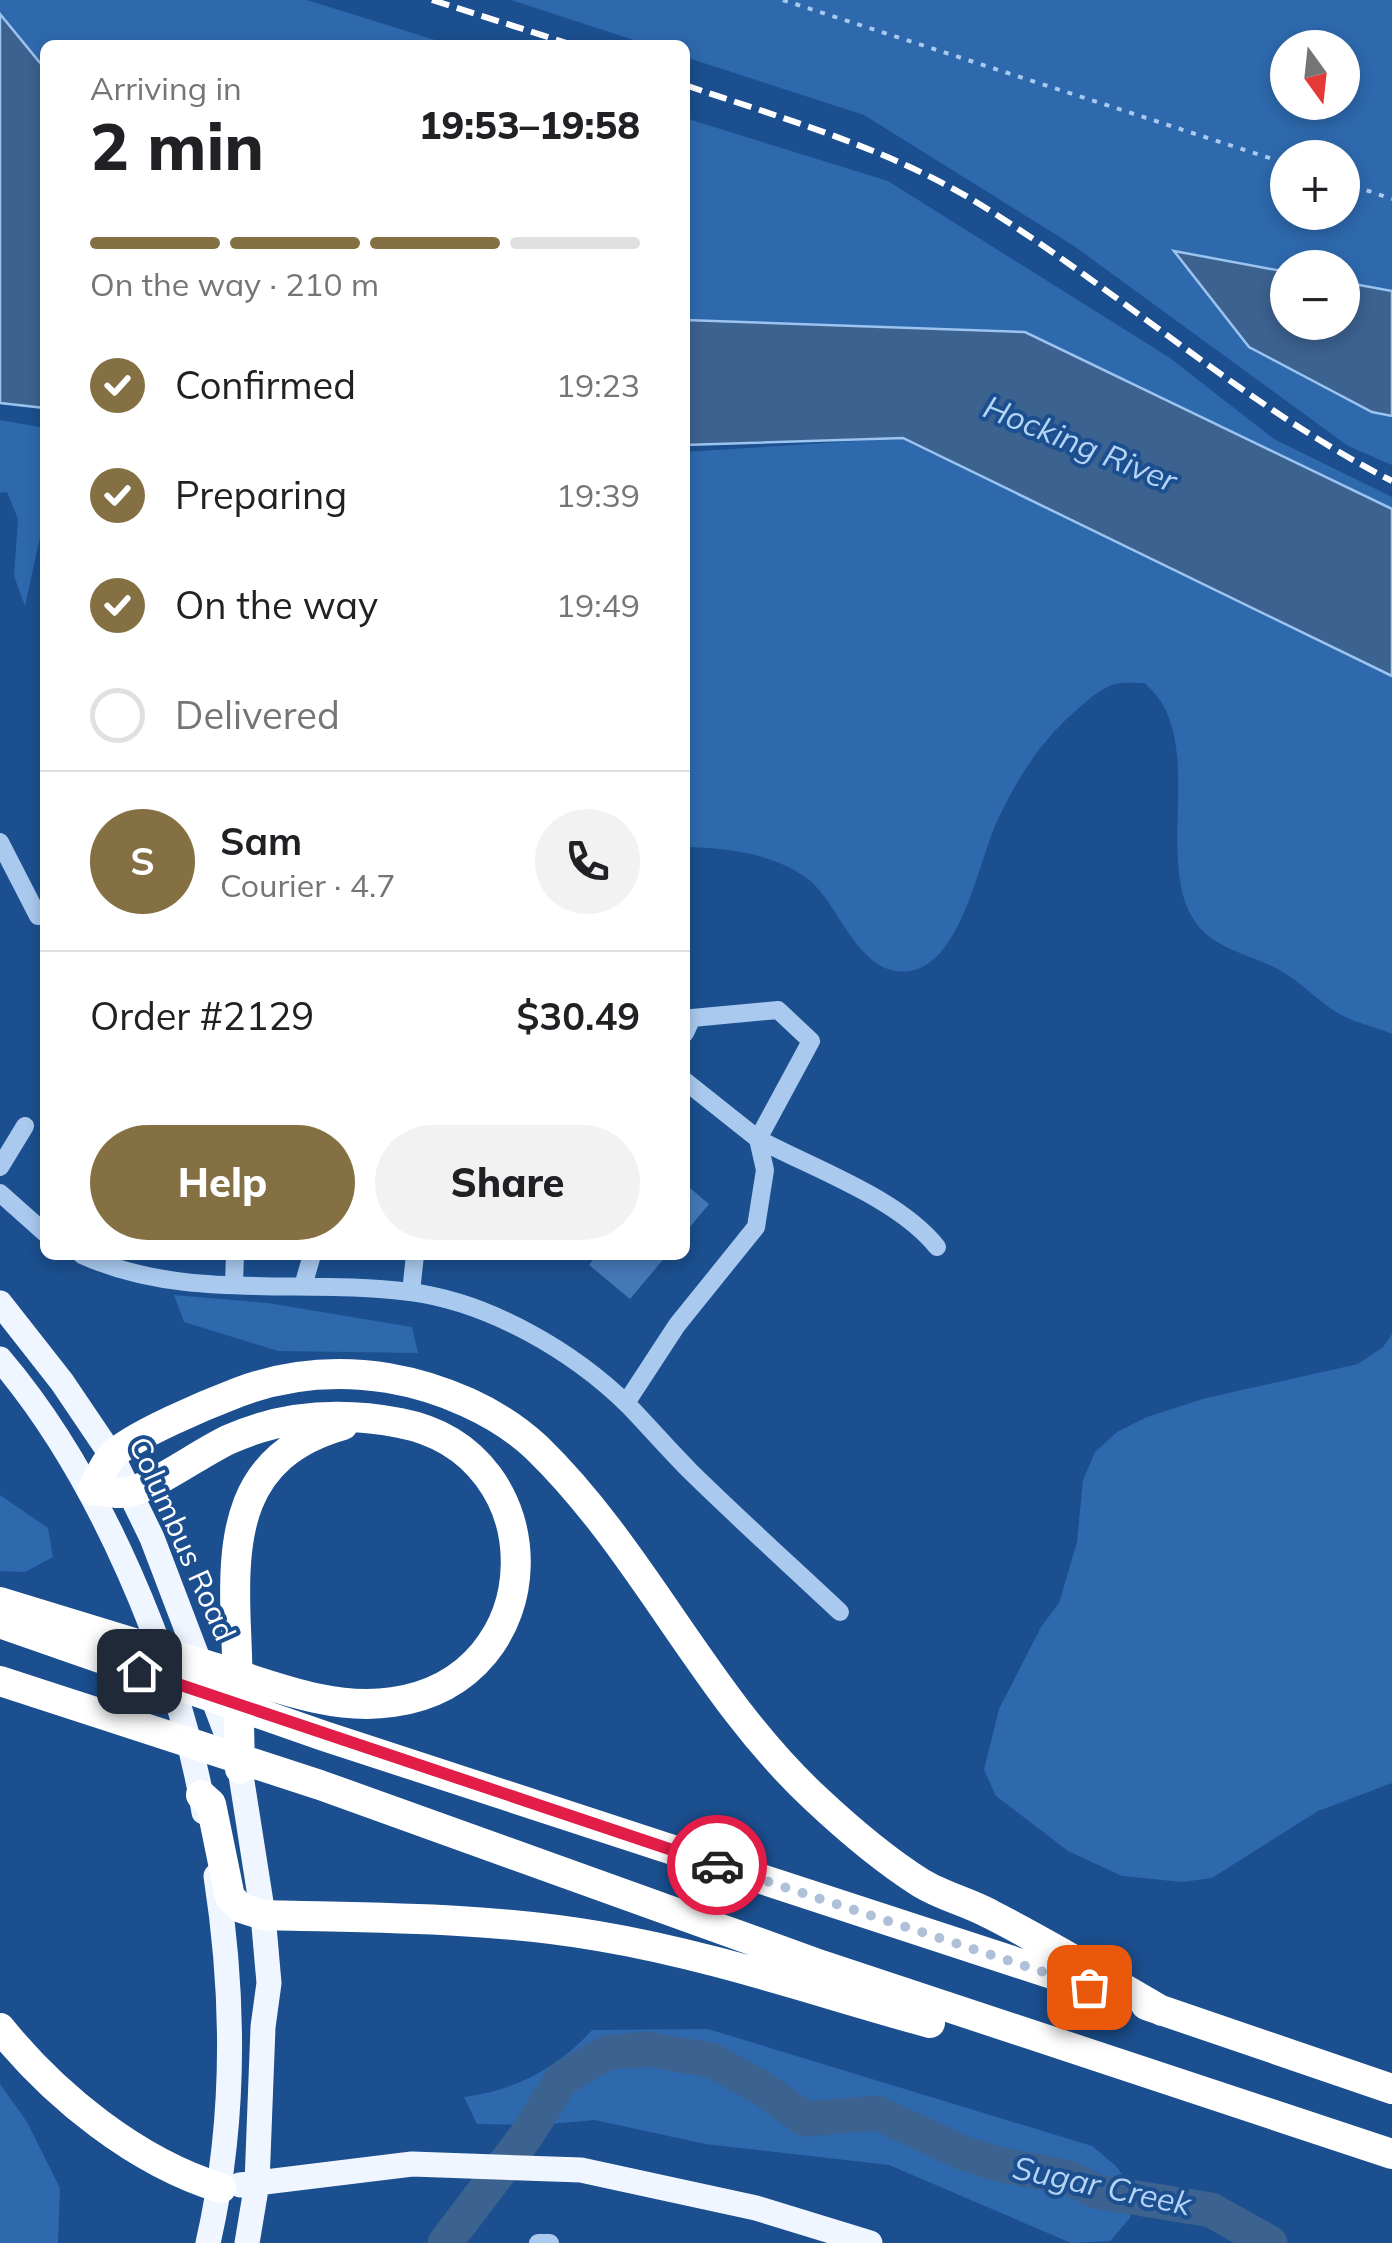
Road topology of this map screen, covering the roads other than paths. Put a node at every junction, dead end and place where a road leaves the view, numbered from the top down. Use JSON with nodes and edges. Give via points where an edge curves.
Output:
{"nodes":[{"id":1,"x":0,"y":842,"type":"edge"},
{"id":2,"x":8,"y":880,"type":"edge"},
{"id":3,"x":40,"y":916,"type":"edge"},
{"id":4,"x":690,"y":1022,"type":"edge"},
{"id":5,"x":690,"y":1085,"type":"edge"},
{"id":6,"x":25,"y":1126,"type":"dead end"},
{"id":7,"x":758,"y":1140,"type":"junction"},
{"id":8,"x":0,"y":1166,"type":"edge"},
{"id":9,"x":0,"y":1194,"type":"edge"},
{"id":10,"x":40,"y":1229,"type":"edge"},
{"id":11,"x":936,"y":1247,"type":"dead end"},
{"id":12,"x":93,"y":1260,"type":"edge"},
{"id":13,"x":235,"y":1260,"type":"edge"},
{"id":14,"x":311,"y":1260,"type":"edge"},
{"id":15,"x":414,"y":1260,"type":"edge"},
{"id":16,"x":234,"y":1284,"type":"junction"},
{"id":17,"x":303,"y":1286,"type":"junction"},
{"id":18,"x":411,"y":1292,"type":"junction"},
{"id":19,"x":0,"y":1303,"type":"edge"},
{"id":20,"x":0,"y":1359,"type":"edge"},
{"id":21,"x":626,"y":1404,"type":"junction"},
{"id":22,"x":379,"y":1419,"type":"junction"},
{"id":23,"x":112,"y":1456,"type":"junction"},
{"id":24,"x":92,"y":1490,"type":"junction"},
{"id":25,"x":129,"y":1492,"type":"junction"},
{"id":26,"x":0,"y":1602,"type":"edge"},
{"id":27,"x":840,"y":1612,"type":"dead end"},
{"id":28,"x":0,"y":1624,"type":"edge"},
{"id":29,"x":0,"y":1681,"type":"edge"},
{"id":30,"x":240,"y":1769,"type":"junction"},
{"id":31,"x":201,"y":1795,"type":"junction"},
{"id":32,"x":264,"y":1915,"type":"junction"},
{"id":33,"x":1162,"y":2010,"type":"junction"},
{"id":34,"x":0,"y":2028,"type":"edge"},
{"id":35,"x":1062,"y":2047,"type":"junction"},
{"id":36,"x":1392,"y":2088,"type":"edge"},
{"id":37,"x":1392,"y":2154,"type":"edge"},
{"id":38,"x":257,"y":2182,"type":"junction"},
{"id":39,"x":220,"y":2188,"type":"junction"},
{"id":40,"x":208,"y":2243,"type":"edge"},
{"id":41,"x":247,"y":2243,"type":"edge"},
{"id":42,"x":538,"y":2243,"type":"edge"},
{"id":43,"x":550,"y":2243,"type":"edge"},
{"id":44,"x":870,"y":2243,"type":"edge"}],
"edges":[{"from":1,"to":2,"type":"street"},
{"from":2,"to":3,"type":"street"},
{"from":4,"to":7,"type":"street","via":[[778,1010],[810,1042]]},
{"from":5,"to":7,"type":"street"},
{"from":6,"to":8,"type":"street"},
{"from":7,"to":11,"type":"street","via":[[891,1208]]},
{"from":7,"to":21,"type":"street","via":[[765,1170],[756,1227],[677,1325]]},
{"from":9,"to":10,"type":"street"},
{"from":12,"to":16,"type":"street","via":[[171,1283]]},
{"from":13,"to":16,"type":"street"},
{"from":14,"to":17,"type":"street"},
{"from":15,"to":18,"type":"street"},
{"from":16,"to":17,"type":"street"},
{"from":17,"to":18,"type":"street"},
{"from":18,"to":21,"type":"street","via":[[488,1314],[534,1337]]},
{"from":19,"to":23,"type":"main road","name":"Columbus Road"},
{"from":20,"to":24,"type":"main road","name":"Columbus Road"},
{"from":21,"to":27,"type":"street"},
{"from":22,"to":25,"type":"highway","via":[[312,1417],[252,1430]]},
{"from":22,"to":26,"type":"highway","via":[[442,1438],[476,1464],[505,1507],[516,1542],[515,1592],[502,1629],[473,1664],[437,1688],[374,1704],[316,1698]]},
{"from":22,"to":30,"type":"highway","via":[[321,1431],[298,1444],[266,1468],[249,1494],[233,1576]]},
{"from":23,"to":24,"type":"highway"},
{"from":23,"to":25,"type":"main road","name":"Columbus Road"},
{"from":23,"to":33,"type":"highway","via":[[202,1408],[293,1378],[401,1380],[485,1412],[535,1446],[582,1498],[758,1736],[854,1834],[923,1884]]},
{"from":24,"to":25,"type":"highway"},
{"from":24,"to":31,"type":"main road","name":"Columbus Road","via":[[160,1652]]},
{"from":25,"to":30,"type":"main road","name":"Columbus Road"},
{"from":28,"to":33,"type":"highway"},
{"from":29,"to":35,"type":"highway","via":[[320,1784]]},
{"from":30,"to":32,"type":"main road","name":"Columbus Road"},
{"from":31,"to":32,"type":"highway","via":[[211,1804],[230,1897]]},
{"from":31,"to":39,"type":"main road","name":"Columbus Road","via":[[232,2019]]},
{"from":32,"to":35,"type":"highway","via":[[491,1922],[600,1936],[995,2040]]},
{"from":32,"to":38,"type":"main road","name":"Columbus Road","via":[[269,1982]]},
{"from":33,"to":36,"type":"highway"},
{"from":34,"to":39,"type":"highway","via":[[82,2109],[182,2176]]},
{"from":35,"to":37,"type":"highway"},
{"from":38,"to":39,"type":"main road"},
{"from":38,"to":41,"type":"main road","name":"Columbus Road"},
{"from":38,"to":44,"type":"main road","via":[[412,2164],[581,2170],[756,2208]]},
{"from":39,"to":40,"type":"main road","name":"Columbus Road"},
{"from":42,"to":43,"type":"street"}]}
